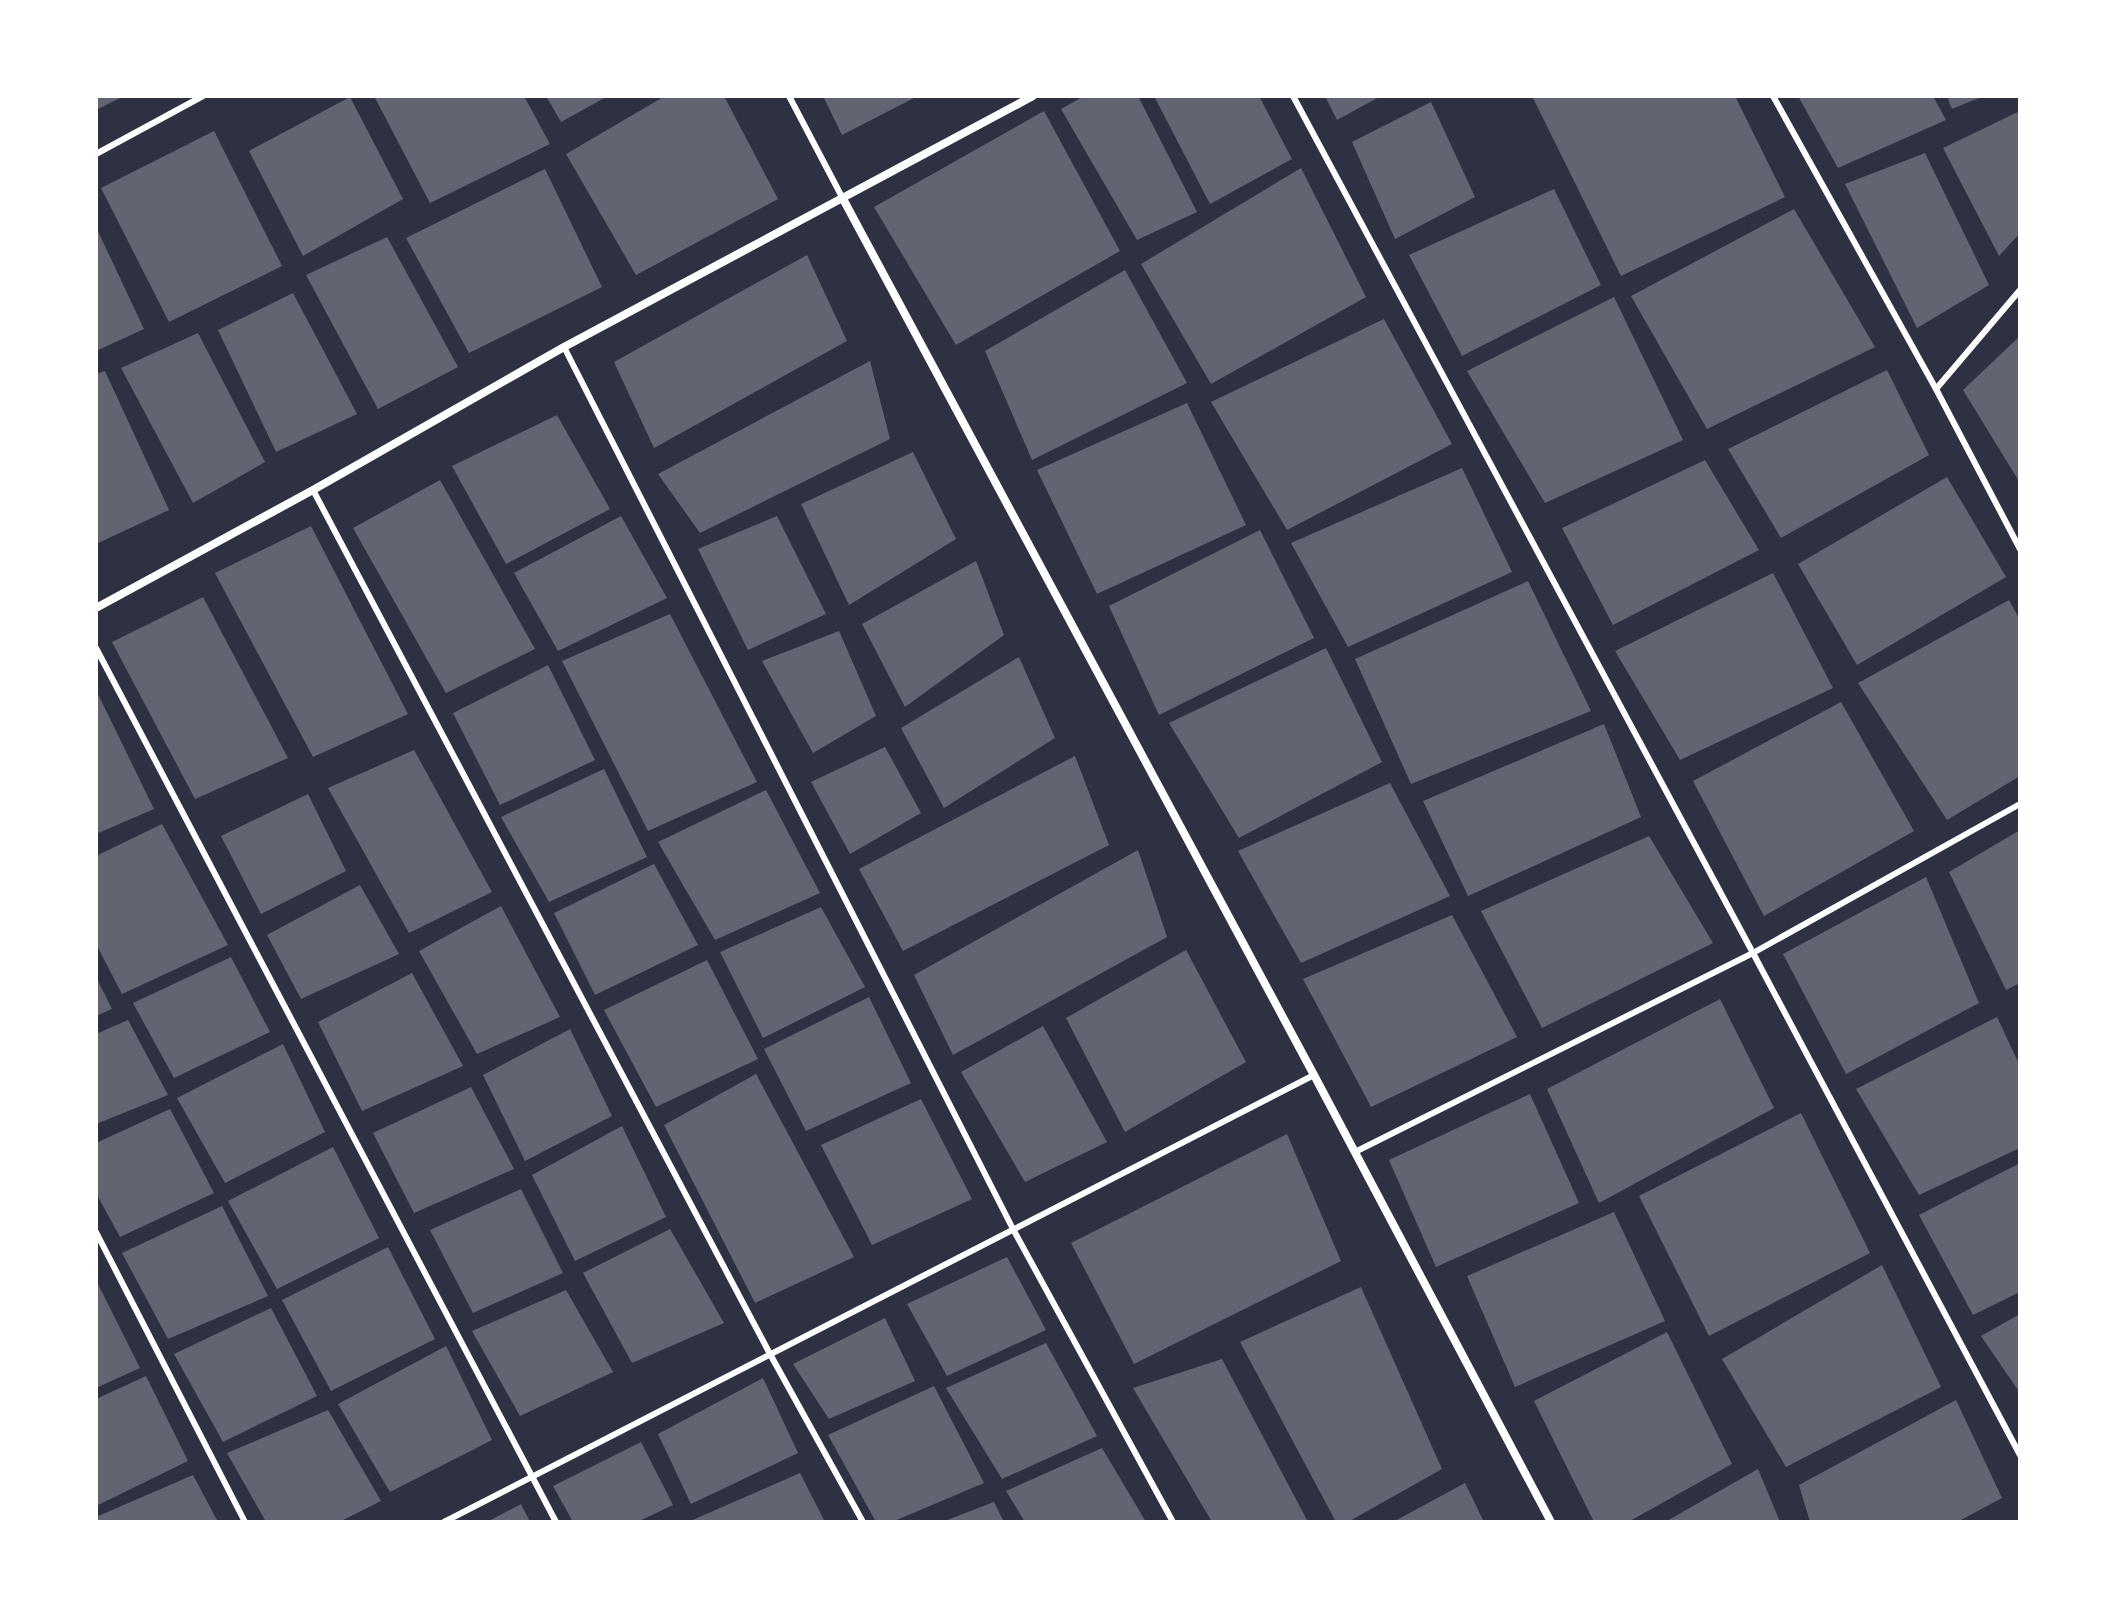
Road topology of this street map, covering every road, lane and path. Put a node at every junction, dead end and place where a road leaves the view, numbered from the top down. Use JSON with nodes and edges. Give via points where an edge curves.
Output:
{"nodes":[{"id":1,"x":203,"y":96,"type":"edge"},
{"id":2,"x":789,"y":96,"type":"edge"},
{"id":3,"x":1033,"y":96,"type":"edge"},
{"id":4,"x":1293,"y":96,"type":"edge"},
{"id":5,"x":1773,"y":96,"type":"edge"},
{"id":6,"x":96,"y":154,"type":"edge"},
{"id":7,"x":842,"y":197,"type":"junction"},
{"id":8,"x":2020,"y":290,"type":"edge"},
{"id":9,"x":564,"y":347,"type":"junction"},
{"id":10,"x":1936,"y":389,"type":"junction"},
{"id":11,"x":313,"y":490,"type":"junction"},
{"id":12,"x":2020,"y":549,"type":"edge"},
{"id":13,"x":96,"y":608,"type":"edge"},
{"id":14,"x":96,"y":648,"type":"edge"},
{"id":15,"x":2020,"y":804,"type":"edge"},
{"id":16,"x":1753,"y":953,"type":"junction"},
{"id":17,"x":1314,"y":1075,"type":"junction"},
{"id":18,"x":1355,"y":1152,"type":"junction"},
{"id":19,"x":1013,"y":1229,"type":"junction"},
{"id":20,"x":96,"y":1232,"type":"edge"},
{"id":21,"x":770,"y":1354,"type":"junction"},
{"id":22,"x":2020,"y":1455,"type":"edge"},
{"id":23,"x":532,"y":1477,"type":"junction"},
{"id":24,"x":245,"y":1522,"type":"edge"},
{"id":25,"x":444,"y":1522,"type":"edge"},
{"id":26,"x":556,"y":1522,"type":"edge"},
{"id":27,"x":863,"y":1522,"type":"edge"},
{"id":28,"x":1173,"y":1522,"type":"edge"},
{"id":29,"x":1551,"y":1522,"type":"edge"}],
"edges":[{"from":1,"to":6,"type":"lane"},
{"from":2,"to":7,"type":"lane"},
{"from":3,"to":7,"type":"street"},
{"from":4,"to":16,"type":"lane"},
{"from":5,"to":10,"type":"lane"},
{"from":7,"to":9,"type":"street"},
{"from":7,"to":17,"type":"street"},
{"from":8,"to":10,"type":"lane"},
{"from":9,"to":11,"type":"street"},
{"from":9,"to":19,"type":"lane"},
{"from":10,"to":12,"type":"lane"},
{"from":11,"to":13,"type":"street"},
{"from":11,"to":21,"type":"lane"},
{"from":14,"to":23,"type":"lane"},
{"from":15,"to":16,"type":"lane"},
{"from":16,"to":18,"type":"lane"},
{"from":16,"to":22,"type":"lane"},
{"from":17,"to":18,"type":"street"},
{"from":17,"to":19,"type":"lane"},
{"from":18,"to":29,"type":"street"},
{"from":19,"to":21,"type":"lane"},
{"from":19,"to":28,"type":"lane"},
{"from":20,"to":24,"type":"lane"},
{"from":21,"to":23,"type":"lane"},
{"from":21,"to":27,"type":"lane"},
{"from":23,"to":25,"type":"lane"},
{"from":23,"to":26,"type":"lane"}]}
